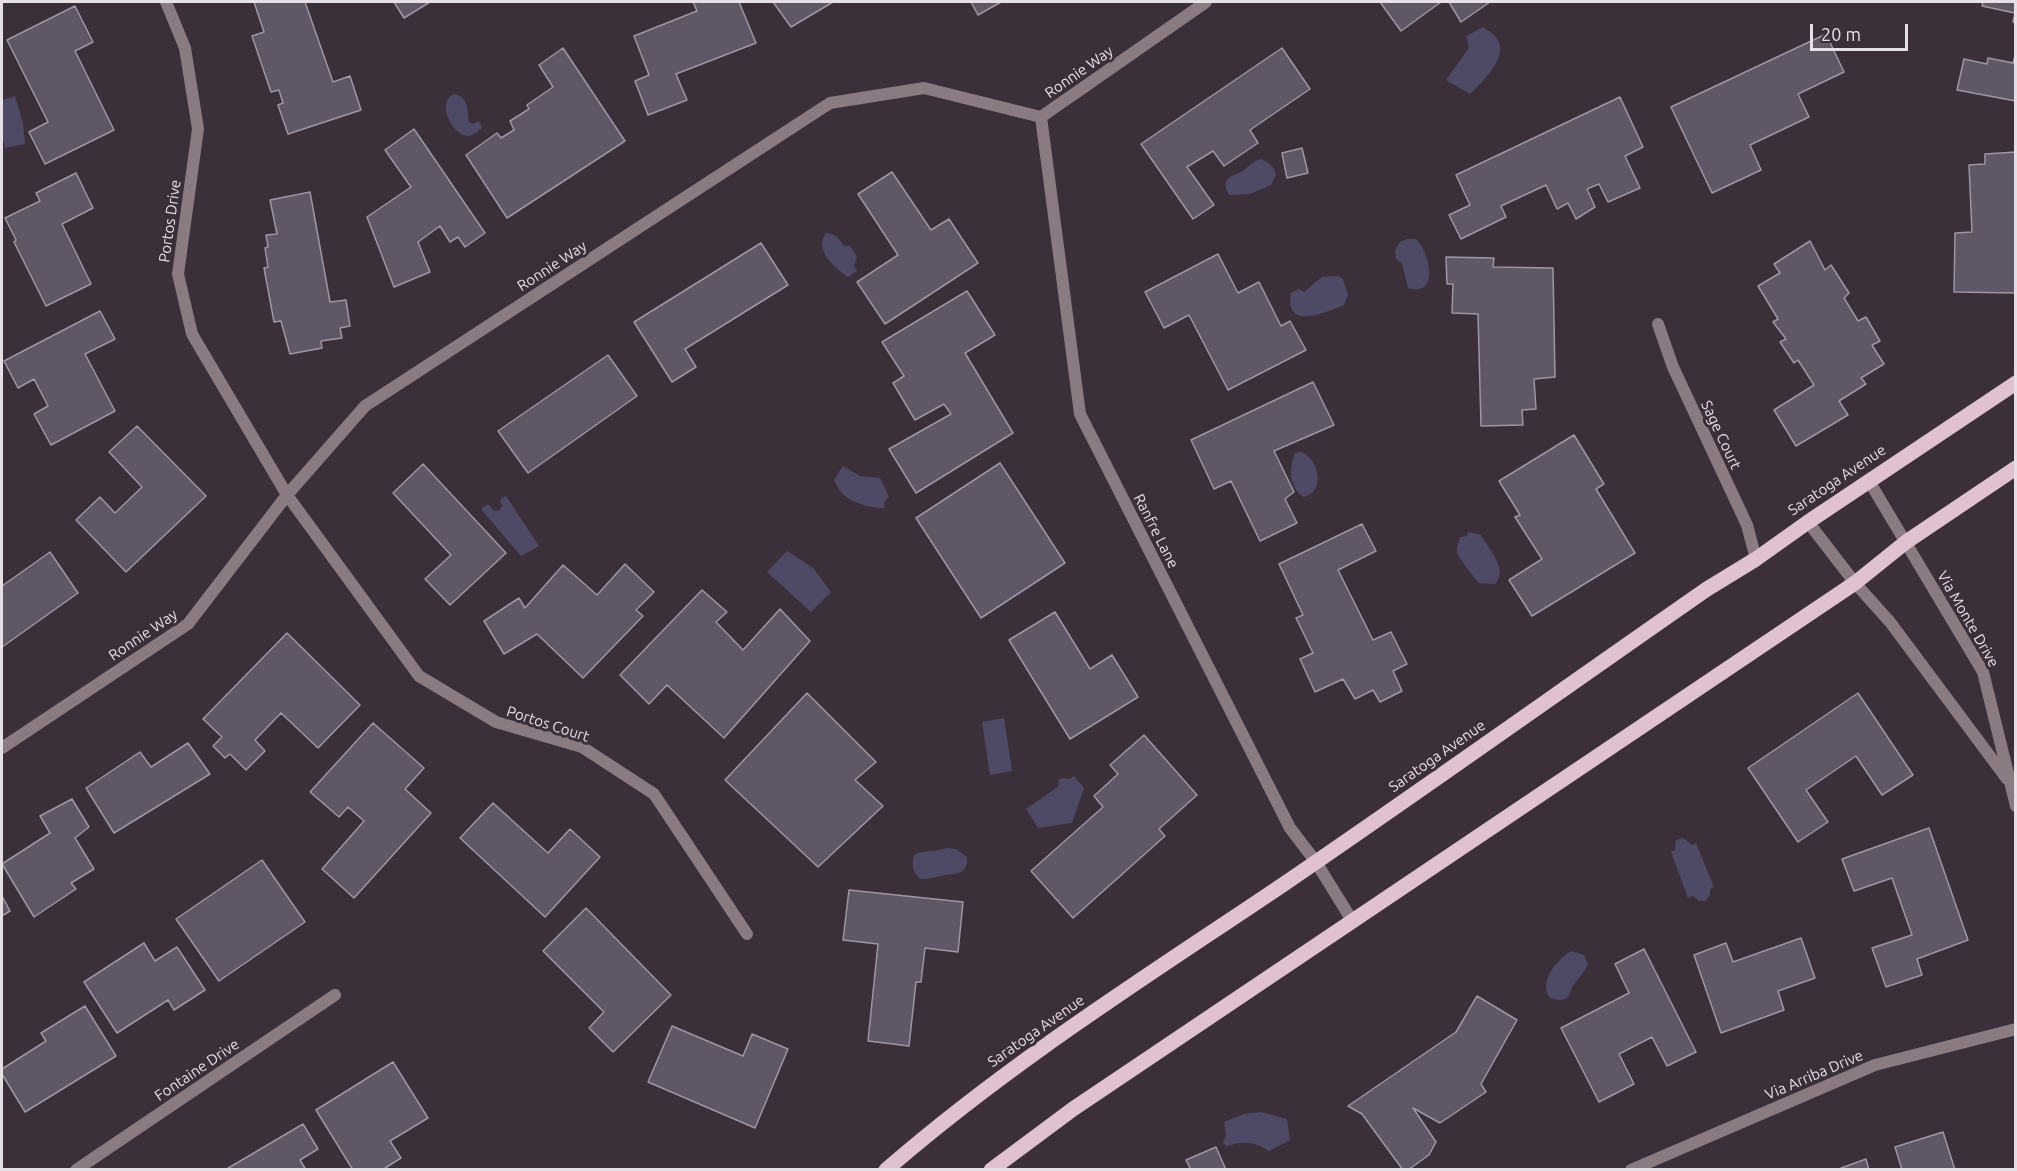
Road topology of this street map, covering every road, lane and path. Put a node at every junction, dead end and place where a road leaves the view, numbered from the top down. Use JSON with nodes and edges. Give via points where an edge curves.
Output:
{"nodes":[{"id":1,"x":166,"y":2,"type":"edge"},
{"id":2,"x":1206,"y":2,"type":"edge"},
{"id":3,"x":1041,"y":117,"type":"junction"},
{"id":4,"x":1658,"y":324,"type":"dead end"},
{"id":5,"x":2016,"y":382,"type":"edge"},
{"id":6,"x":2016,"y":468,"type":"edge"},
{"id":7,"x":1869,"y":481,"type":"junction"},
{"id":8,"x":286,"y":495,"type":"junction"},
{"id":9,"x":1808,"y":522,"type":"junction"},
{"id":10,"x":1906,"y":542,"type":"junction"},
{"id":11,"x":1756,"y":559,"type":"junction"},
{"id":12,"x":1855,"y":583,"type":"junction"},
{"id":13,"x":2,"y":748,"type":"edge"},
{"id":14,"x":2011,"y":785,"type":"junction"},
{"id":15,"x":2016,"y":806,"type":"edge"},
{"id":16,"x":1316,"y":862,"type":"junction"},
{"id":17,"x":1353,"y":922,"type":"junction"},
{"id":18,"x":747,"y":934,"type":"dead end"},
{"id":19,"x":335,"y":995,"type":"dead end"},
{"id":20,"x":2016,"y":1029,"type":"edge"},
{"id":21,"x":76,"y":1170,"type":"edge"},
{"id":22,"x":886,"y":1170,"type":"edge"},
{"id":23,"x":991,"y":1170,"type":"edge"},
{"id":24,"x":1631,"y":1170,"type":"edge"}],
"edges":[{"from":1,"to":8,"type":"street","name":"Portos Drive","via":[[185,48],[198,129],[178,274],[192,334]]},
{"from":2,"to":3,"type":"street","name":"Ronnie Way"},
{"from":3,"to":8,"type":"street","name":"Ronnie Way","via":[[924,88],[830,103],[365,406]]},
{"from":3,"to":16,"type":"street","name":"Ranfre Lane","via":[[1080,414],[1290,828]]},
{"from":4,"to":11,"type":"street","name":"Sage Court","via":[[1673,367],[1747,525]]},
{"from":5,"to":7,"type":"main road","name":"Saratoga Avenue"},
{"from":6,"to":10,"type":"main road"},
{"from":7,"to":9,"type":"main road","name":"Saratoga Avenue"},
{"from":7,"to":10,"type":"street","name":"Via Monte Drive"},
{"from":8,"to":13,"type":"street","name":"Ronnie Way","via":[[188,624]]},
{"from":8,"to":18,"type":"street","name":"Portos Court","via":[[419,676],[495,722],[582,747],[654,794]]},
{"from":9,"to":11,"type":"main road","name":"Saratoga Avenue"},
{"from":9,"to":12,"type":"street","name":"Via Monte Drive"},
{"from":10,"to":12,"type":"main road"},
{"from":10,"to":14,"type":"street","name":"Via Monte Drive","via":[[1983,672]]},
{"from":11,"to":16,"type":"main road","name":"Saratoga Avenue","via":[[1707,589]]},
{"from":12,"to":14,"type":"street","name":"Via Monte Drive","via":[[1890,622]]},
{"from":12,"to":17,"type":"main road"},
{"from":14,"to":15,"type":"street","name":"Via Monte Drive"},
{"from":16,"to":17,"type":"street","name":"Ranfre Lane"},
{"from":16,"to":22,"type":"main road","name":"Saratoga Avenue","via":[[1016,1065]]},
{"from":17,"to":23,"type":"main road","via":[[1073,1109]]},
{"from":19,"to":21,"type":"street","name":"Fontaine Drive"},
{"from":20,"to":24,"type":"street","name":"Via Arriba Drive","via":[[1875,1065]]}]}
